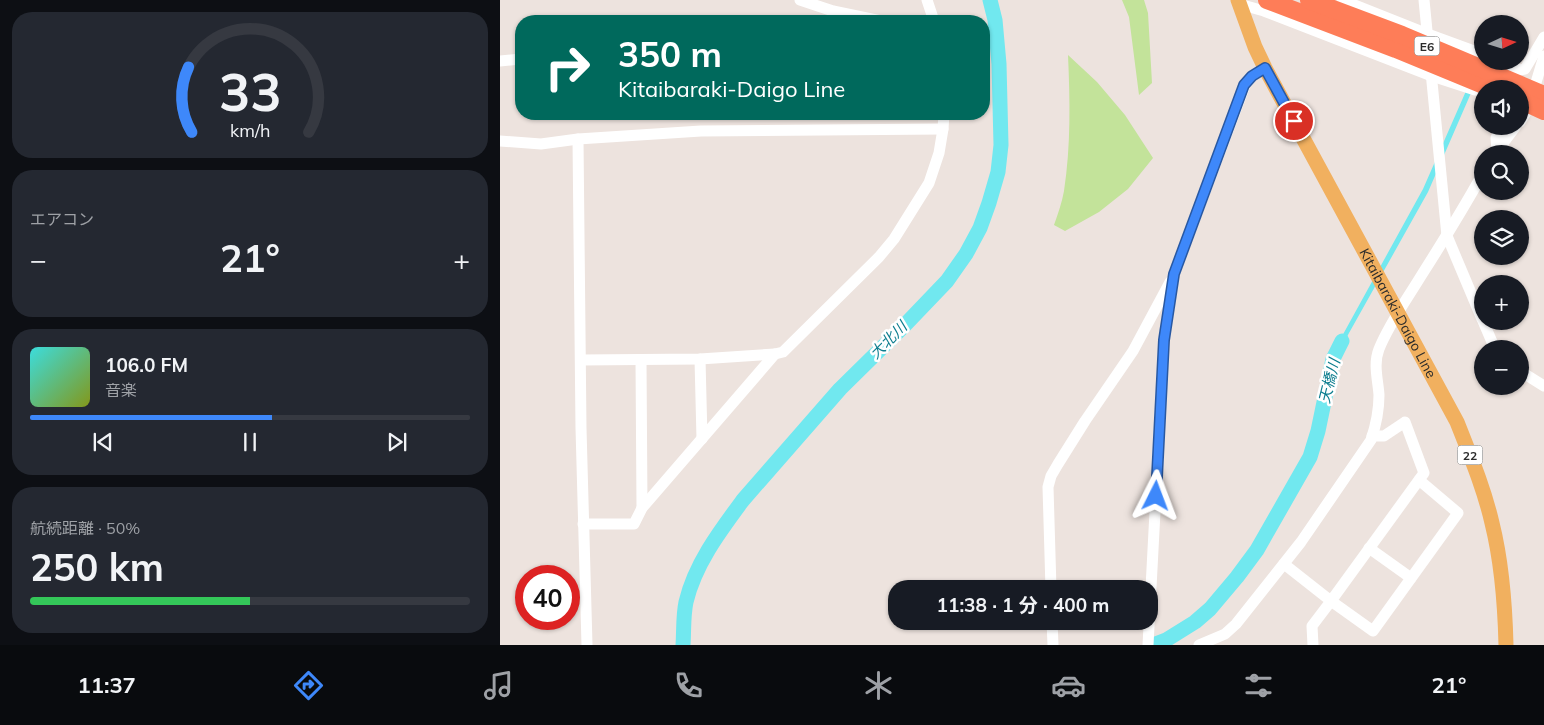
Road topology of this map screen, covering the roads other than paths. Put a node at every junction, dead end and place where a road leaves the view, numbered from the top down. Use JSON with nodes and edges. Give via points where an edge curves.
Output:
{"nodes":[{"id":1,"x":800,"y":0,"type":"edge"},
{"id":2,"x":927,"y":0,"type":"edge"},
{"id":3,"x":1267,"y":0,"type":"edge"},
{"id":4,"x":1310,"y":0,"type":"edge"},
{"id":5,"x":1342,"y":0,"type":"edge"},
{"id":6,"x":1424,"y":0,"type":"edge"},
{"id":7,"x":1239,"y":2,"type":"edge"},
{"id":8,"x":830,"y":15,"type":"edge"},
{"id":9,"x":932,"y":15,"type":"edge"},
{"id":10,"x":1428,"y":34,"type":"junction"},
{"id":11,"x":1544,"y":37,"type":"edge"},
{"id":12,"x":1474,"y":51,"type":"edge"},
{"id":13,"x":1544,"y":56,"type":"edge"},
{"id":14,"x":515,"y":60,"type":"edge"},
{"id":15,"x":500,"y":61,"type":"edge"},
{"id":16,"x":1529,"y":62,"type":"edge"},
{"id":17,"x":1265,"y":68,"type":"junction"},
{"id":18,"x":1432,"y":76,"type":"junction"},
{"id":19,"x":1474,"y":82,"type":"edge"},
{"id":20,"x":1474,"y":89,"type":"edge"},
{"id":21,"x":1529,"y":101,"type":"edge"},
{"id":22,"x":1542,"y":102,"type":"edge"},
{"id":23,"x":1529,"y":106,"type":"edge"},
{"id":24,"x":944,"y":120,"type":"edge"},
{"id":25,"x":943,"y":128,"type":"junction"},
{"id":26,"x":1509,"y":135,"type":"edge"},
{"id":27,"x":578,"y":138,"type":"junction"},
{"id":28,"x":500,"y":141,"type":"edge"},
{"id":29,"x":1501,"y":145,"type":"edge"},
{"id":30,"x":1474,"y":189,"type":"edge"},
{"id":31,"x":1447,"y":236,"type":"junction"},
{"id":32,"x":1174,"y":274,"type":"junction"},
{"id":33,"x":1474,"y":299,"type":"edge"},
{"id":34,"x":1398,"y":314,"type":"junction"},
{"id":35,"x":775,"y":354,"type":"junction"},
{"id":36,"x":581,"y":360,"type":"junction"},
{"id":37,"x":641,"y":360,"type":"junction"},
{"id":38,"x":700,"y":360,"type":"junction"},
{"id":39,"x":1529,"y":377,"type":"edge"},
{"id":40,"x":1544,"y":386,"type":"edge"},
{"id":41,"x":1372,"y":436,"type":"junction"},
{"id":42,"x":702,"y":439,"type":"junction"},
{"id":43,"x":1419,"y":480,"type":"junction"},
{"id":44,"x":642,"y":508,"type":"junction"},
{"id":45,"x":583,"y":524,"type":"junction"},
{"id":46,"x":1369,"y":548,"type":"junction"},
{"id":47,"x":1284,"y":564,"type":"junction"},
{"id":48,"x":1411,"y":578,"type":"junction"},
{"id":49,"x":1051,"y":580,"type":"edge"},
{"id":50,"x":1331,"y":601,"type":"junction"},
{"id":51,"x":1052,"y":630,"type":"edge"},
{"id":52,"x":587,"y":645,"type":"edge"},
{"id":53,"x":1053,"y":645,"type":"edge"},
{"id":54,"x":1148,"y":645,"type":"edge"},
{"id":55,"x":1199,"y":645,"type":"edge"},
{"id":56,"x":1313,"y":645,"type":"edge"},
{"id":57,"x":1506,"y":645,"type":"edge"}],
"edges":[{"from":1,"to":8,"type":"street"},
{"from":2,"to":9,"type":"street"},
{"from":3,"to":19,"type":"highway","number":"E6"},
{"from":4,"to":22,"type":"highway","number":"E6","via":[[1411,39]]},
{"from":5,"to":10,"type":"street"},
{"from":6,"to":10,"type":"street"},
{"from":7,"to":17,"type":"main road","name":"Kitaibaraki-Daigo Line","number":"22","via":[[1254,47]]},
{"from":7,"to":18,"type":"street"},
{"from":10,"to":12,"type":"street"},
{"from":10,"to":18,"type":"street"},
{"from":11,"to":16,"type":"street"},
{"from":13,"to":23,"type":"street"},
{"from":14,"to":15,"type":"street"},
{"from":17,"to":32,"type":"street","via":[[1244,85]]},
{"from":17,"to":34,"type":"main road","name":"Kitaibaraki-Daigo Line","number":"22"},
{"from":18,"to":20,"type":"street"},
{"from":18,"to":31,"type":"street"},
{"from":21,"to":22,"type":"highway","number":"E6"},
{"from":24,"to":25,"type":"street"},
{"from":25,"to":27,"type":"street","via":[[701,131]]},
{"from":25,"to":35,"type":"street","via":[[939,154],[928,183],[894,239],[792,344]]},
{"from":26,"to":29,"type":"street"},
{"from":27,"to":28,"type":"street","via":[[541,144]]},
{"from":27,"to":36,"type":"street"},
{"from":30,"to":31,"type":"street"},
{"from":31,"to":33,"type":"street"},
{"from":31,"to":34,"type":"street"},
{"from":32,"to":49,"type":"street","via":[[1133,351],[1051,476],[1048,487]]},
{"from":32,"to":54,"type":"street","via":[[1164,340]]},
{"from":34,"to":41,"type":"street","via":[[1378,352],[1378,414]]},
{"from":34,"to":57,"type":"main road","name":"Kitaibaraki-Daigo Line","number":"22","via":[[1457,422],[1477,471],[1498,553]]},
{"from":35,"to":38,"type":"street"},
{"from":35,"to":42,"type":"street"},
{"from":36,"to":37,"type":"street"},
{"from":36,"to":45,"type":"street"},
{"from":37,"to":38,"type":"street"},
{"from":37,"to":44,"type":"street"},
{"from":38,"to":42,"type":"street"},
{"from":39,"to":40,"type":"street"},
{"from":41,"to":43,"type":"street","via":[[1384,436],[1405,422],[1424,473]]},
{"from":41,"to":47,"type":"street"},
{"from":42,"to":44,"type":"street"},
{"from":43,"to":46,"type":"street"},
{"from":43,"to":48,"type":"street","via":[[1458,513]]},
{"from":44,"to":45,"type":"street","via":[[634,524]]},
{"from":45,"to":52,"type":"street"},
{"from":46,"to":48,"type":"street"},
{"from":46,"to":50,"type":"street"},
{"from":47,"to":50,"type":"street"},
{"from":47,"to":55,"type":"street","via":[[1236,624],[1224,634]]},
{"from":48,"to":50,"type":"street","via":[[1373,631]]},
{"from":50,"to":56,"type":"street","via":[[1312,626]]},
{"from":51,"to":53,"type":"street"}]}
